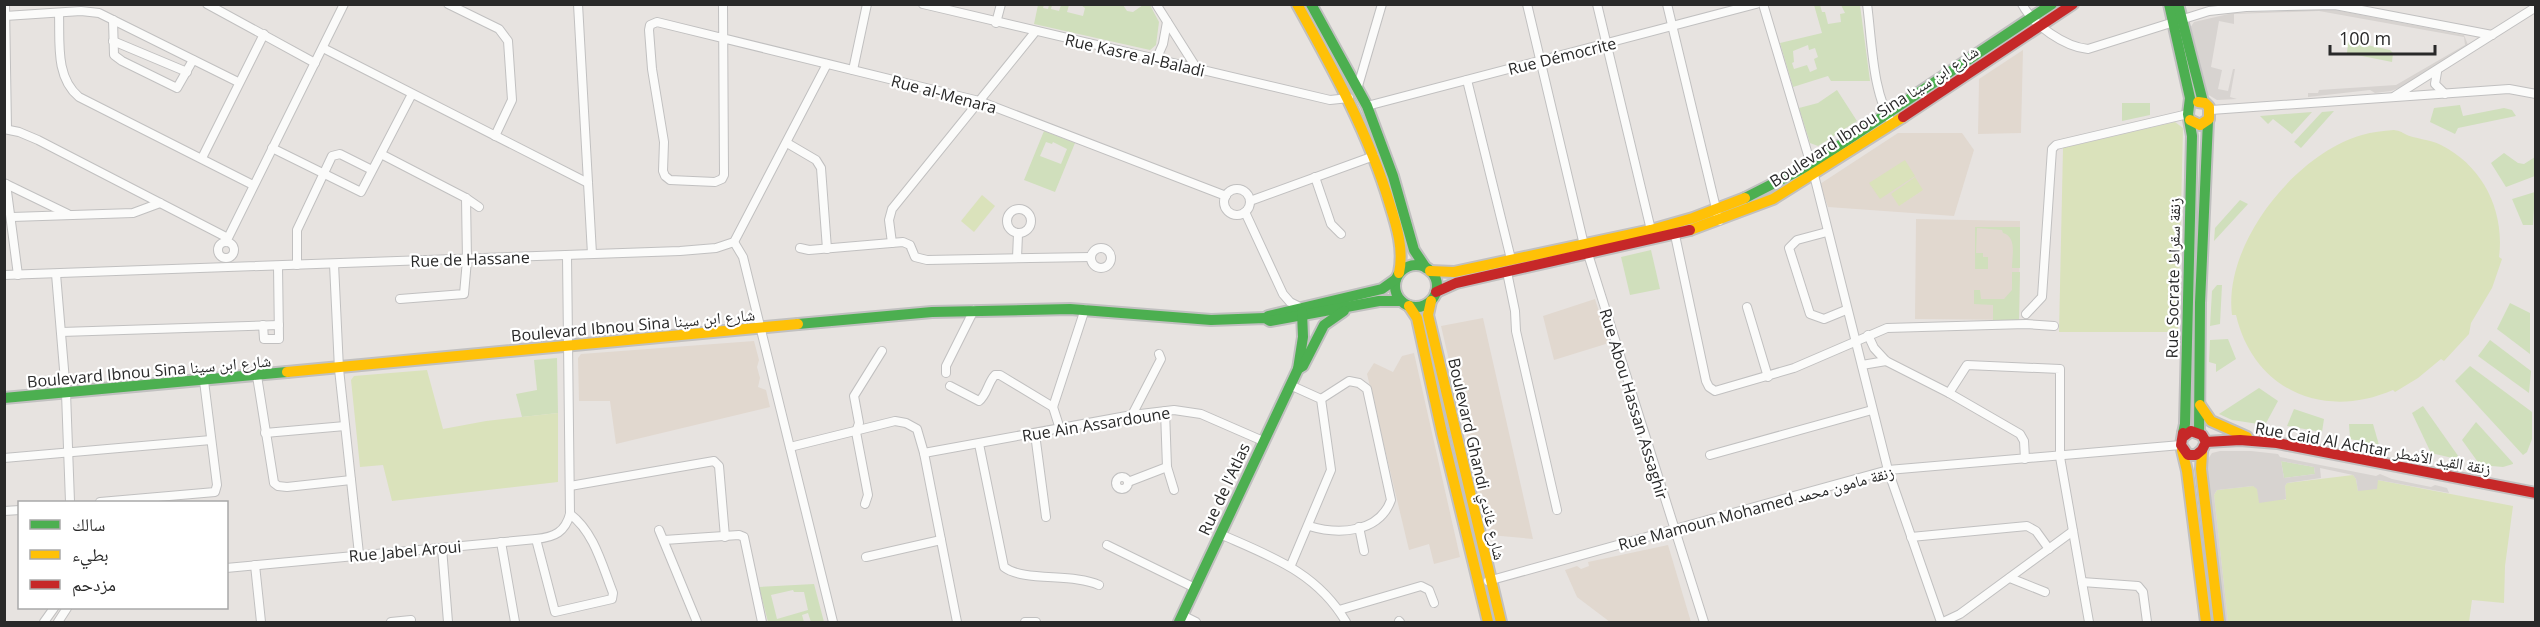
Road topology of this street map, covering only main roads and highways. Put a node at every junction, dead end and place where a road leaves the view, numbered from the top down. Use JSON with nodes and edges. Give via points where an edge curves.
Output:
{"nodes":[{"id":1,"x":1297,"y":4,"type":"edge"},
{"id":2,"x":1311,"y":4,"type":"edge"},
{"id":3,"x":2052,"y":4,"type":"edge"},
{"id":4,"x":2073,"y":4,"type":"edge"},
{"id":5,"x":2169,"y":4,"type":"edge"},
{"id":6,"x":2178,"y":4,"type":"edge"},
{"id":7,"x":2178,"y":22,"type":"junction"},
{"id":8,"x":2207,"y":111,"type":"junction"},
{"id":9,"x":2189,"y":113,"type":"junction"},
{"id":10,"x":1890,"y":120,"type":"junction"},
{"id":11,"x":1813,"y":175,"type":"junction"},
{"id":12,"x":1586,"y":249,"type":"junction"},
{"id":13,"x":2188,"y":259,"type":"junction"},
{"id":14,"x":2201,"y":260,"type":"junction"},
{"id":15,"x":1428,"y":270,"type":"junction"},
{"id":16,"x":1397,"y":276,"type":"junction"},
{"id":17,"x":1433,"y":296,"type":"junction"},
{"id":18,"x":1405,"y":303,"type":"junction"},
{"id":19,"x":1357,"y":305,"type":"junction"},
{"id":20,"x":1302,"y":312,"type":"junction"},
{"id":21,"x":1298,"y":369,"type":"junction"},
{"id":22,"x":4,"y":398,"type":"edge"},
{"id":23,"x":2198,"y":402,"type":"junction"},
{"id":24,"x":2257,"y":441,"type":"junction"},
{"id":25,"x":2202,"y":442,"type":"junction"},
{"id":26,"x":2182,"y":444,"type":"junction"},
{"id":27,"x":2535,"y":493,"type":"edge"},
{"id":28,"x":1180,"y":619,"type":"edge"},
{"id":29,"x":1488,"y":622,"type":"edge"},
{"id":30,"x":1501,"y":622,"type":"edge"},
{"id":31,"x":2206,"y":622,"type":"edge"},
{"id":32,"x":2218,"y":622,"type":"edge"}],
"edges":[{"from":1,"to":16,"type":"main road","via":[[1348,98],[1374,156],[1400,244],[1402,263]]},
{"from":2,"to":15,"type":"main road","via":[[1367,106],[1415,253]]},
{"from":3,"to":10,"type":"main road","name":"Boulevard Ibnou Sina شارع ابن سينا"},
{"from":4,"to":10,"type":"main road","name":"Boulevard Ibnou Sina شارع ابن سينا"},
{"from":5,"to":7,"type":"main road","name":"Rue Socrate زنقة سقراط"},
{"from":6,"to":7,"type":"main road","name":"Rue Socrate زنقة سقراط"},
{"from":7,"to":8,"type":"main road","name":"Rue Socrate زنقة سقراط"},
{"from":7,"to":9,"type":"main road","name":"Rue Socrate زنقة سقراط"},
{"from":8,"to":9,"type":"main road","via":[[2196,102]]},
{"from":8,"to":9,"type":"main road","via":[[2200,125]]},
{"from":8,"to":14,"type":"main road","name":"Rue Socrate زنقة سقراط"},
{"from":9,"to":13,"type":"main road","name":"Rue Socrate زنقة سقراط","via":[[2192,136]]},
{"from":10,"to":11,"type":"main road","name":"Boulevard Ibnou Sina شارع ابن سينا"},
{"from":11,"to":12,"type":"main road","name":"Boulevard Ibnou Sina شارع ابن سينا"},
{"from":11,"to":12,"type":"main road","name":"Boulevard Ibnou Sina شارع ابن سينا","via":[[1773,199],[1675,235]]},
{"from":12,"to":15,"type":"main road","name":"Boulevard Ibnou Sina شارع ابن سينا","via":[[1454,272]]},
{"from":12,"to":17,"type":"main road","name":"Boulevard Ibnou Sina شارع ابن سينا","via":[[1456,282]]},
{"from":13,"to":14,"type":"main road"},
{"from":13,"to":26,"type":"main road","name":"Rue Socrate زنقة سقراط"},
{"from":14,"to":23,"type":"main road","name":"Rue Socrate زنقة سقراط"},
{"from":15,"to":16,"type":"main road","via":[[1411,266]]},
{"from":15,"to":17,"type":"main road","via":[[1436,280]]},
{"from":16,"to":18,"type":"main road","via":[[1395,290]]},
{"from":16,"to":20,"type":"main road","name":"Boulevard Ibnou Sina شارع ابن سينا","via":[[1382,289]]},
{"from":17,"to":18,"type":"main road","via":[[1420,307]]},
{"from":17,"to":30,"type":"main road","name":"Boulevard Ghandi شارع غاندي","via":[[1430,321]]},
{"from":18,"to":19,"type":"main road","name":"Boulevard Ibnou Sina شارع ابن سينا","via":[[1389,300]]},
{"from":18,"to":29,"type":"main road","name":"Boulevard Ghandi شارع غاندي","via":[[1416,318]]},
{"from":19,"to":20,"type":"main road","name":"Boulevard Ibnou Sina شارع ابن سينا"},
{"from":19,"to":21,"type":"main road","name":"Rue de l'Atlas","via":[[1327,322]]},
{"from":20,"to":21,"type":"main road","name":"Rue de l'Atlas"},
{"from":20,"to":22,"type":"main road","name":"Boulevard Ibnou Sina شارع ابن سينا","via":[[1211,320],[1085,309],[974,310]]},
{"from":21,"to":28,"type":"main road","name":"Rue de l'Atlas"},
{"from":23,"to":24,"type":"main road","via":[[2211,421]]},
{"from":23,"to":25,"type":"main road","name":"Rue Socrate زنقة سقراط"},
{"from":24,"to":25,"type":"main road","name":"Rue Caid Al Achtar زنقة القيد الأشطر"},
{"from":24,"to":27,"type":"main road","name":"Rue Caid Al Achtar زنقة القيد الأشطر"},
{"from":25,"to":26,"type":"main road","via":[[2191,431]]},
{"from":25,"to":26,"type":"main road","via":[[2193,456]]},
{"from":25,"to":32,"type":"main road","name":"Rue Socrate زنقة سقراط","via":[[2200,465]]},
{"from":26,"to":31,"type":"main road","name":"Rue Socrate زنقة سقراط"}]}
